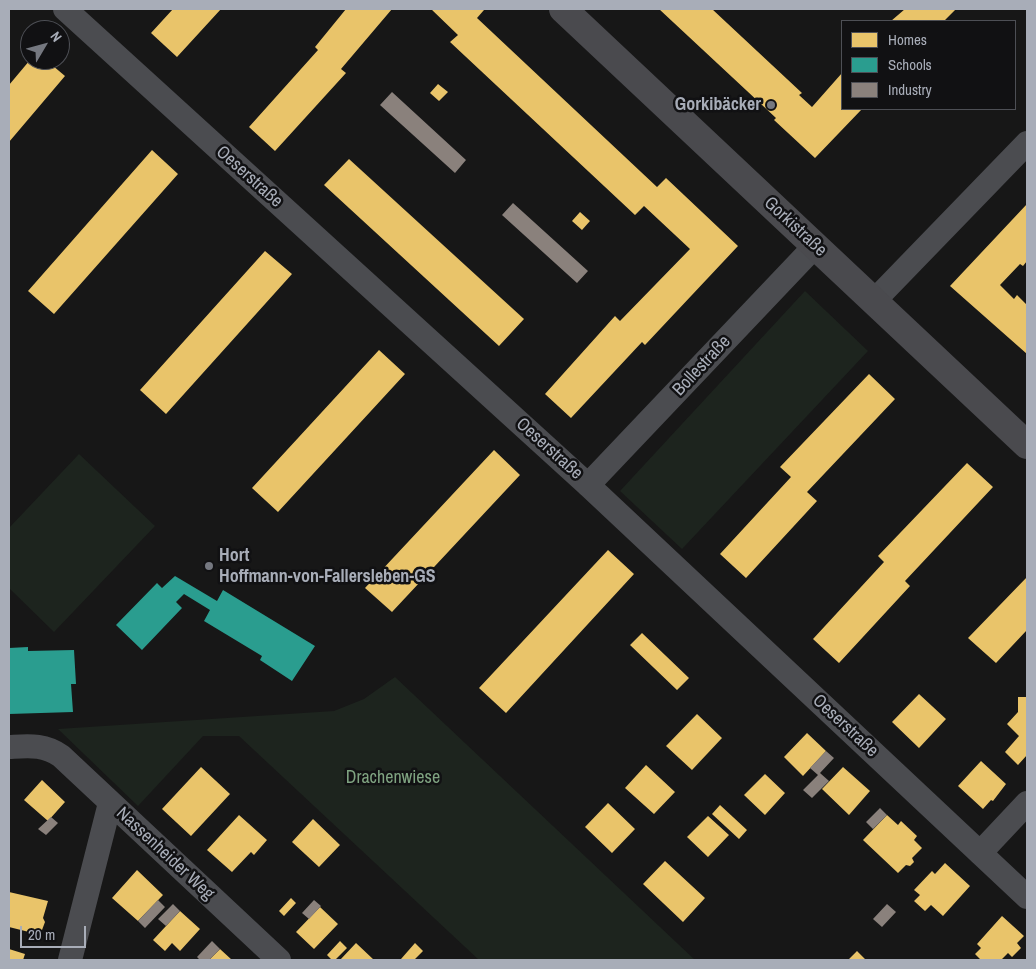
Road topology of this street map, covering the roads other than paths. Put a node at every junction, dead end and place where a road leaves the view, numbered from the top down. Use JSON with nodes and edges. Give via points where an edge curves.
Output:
{"nodes":[{"id":1,"x":65,"y":9,"type":"edge"},
{"id":2,"x":563,"y":9,"type":"edge"},
{"id":3,"x":1027,"y":143,"type":"edge"},
{"id":4,"x":815,"y":246,"type":"junction"},
{"id":5,"x":874,"y":302,"type":"junction"},
{"id":6,"x":1027,"y":445,"type":"edge"},
{"id":7,"x":588,"y":485,"type":"junction"},
{"id":8,"x":9,"y":747,"type":"edge"},
{"id":9,"x":110,"y":803,"type":"junction"},
{"id":10,"x":1027,"y":803,"type":"edge"},
{"id":11,"x":980,"y":853,"type":"junction"},
{"id":12,"x":1027,"y":897,"type":"edge"},
{"id":13,"x":70,"y":960,"type":"edge"},
{"id":14,"x":279,"y":960,"type":"edge"}],
"edges":[{"from":1,"to":7,"type":"street","name":"Oeserstraße"},
{"from":2,"to":4,"type":"main road","name":"Gorkistraße"},
{"from":3,"to":5,"type":"street"},
{"from":4,"to":5,"type":"main road","name":"Gorkistraße"},
{"from":4,"to":7,"type":"street","name":"Bollestraße"},
{"from":5,"to":6,"type":"main road","name":"Gorkistraße"},
{"from":7,"to":11,"type":"street","name":"Oeserstraße"},
{"from":8,"to":9,"type":"street","name":"Nassenheider Weg","via":[[50,749]]},
{"from":9,"to":13,"type":"street"},
{"from":9,"to":14,"type":"street","name":"Nassenheider Weg"},
{"from":10,"to":11,"type":"street"},
{"from":11,"to":12,"type":"street","name":"Oeserstraße"}]}
